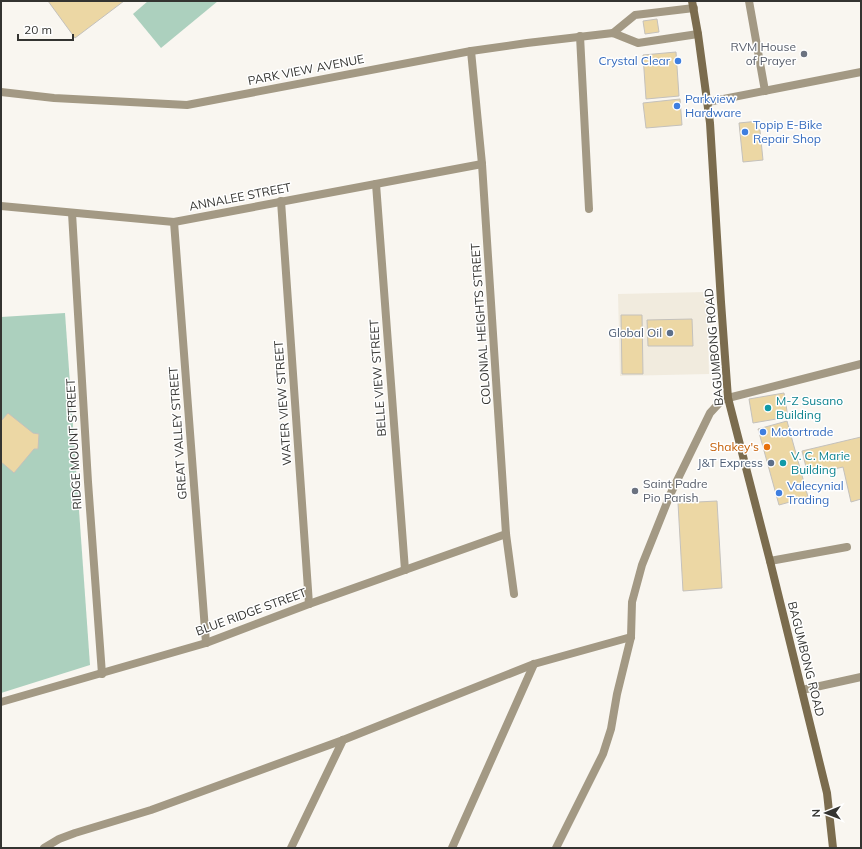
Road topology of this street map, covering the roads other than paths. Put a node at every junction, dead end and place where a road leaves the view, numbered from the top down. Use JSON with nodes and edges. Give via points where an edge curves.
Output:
{"nodes":[{"id":1,"x":749,"y":1,"type":"edge"},
{"id":2,"x":693,"y":4,"type":"edge"},
{"id":3,"x":613,"y":33,"type":"junction"},
{"id":4,"x":698,"y":34,"type":"junction"},
{"id":5,"x":580,"y":36,"type":"junction"},
{"id":6,"x":471,"y":51,"type":"junction"},
{"id":7,"x":861,"y":72,"type":"edge"},
{"id":8,"x":765,"y":91,"type":"junction"},
{"id":9,"x":1,"y":92,"type":"edge"},
{"id":10,"x":708,"y":102,"type":"junction"},
{"id":11,"x":482,"y":164,"type":"junction"},
{"id":12,"x":376,"y":184,"type":"junction"},
{"id":13,"x":281,"y":201,"type":"junction"},
{"id":14,"x":1,"y":206,"type":"edge"},
{"id":15,"x":589,"y":209,"type":"dead end"},
{"id":16,"x":72,"y":213,"type":"junction"},
{"id":17,"x":174,"y":222,"type":"junction"},
{"id":18,"x":861,"y":364,"type":"edge"},
{"id":19,"x":728,"y":398,"type":"junction"},
{"id":20,"x":506,"y":534,"type":"junction"},
{"id":21,"x":847,"y":547,"type":"dead end"},
{"id":22,"x":770,"y":561,"type":"junction"},
{"id":23,"x":405,"y":570,"type":"junction"},
{"id":24,"x":514,"y":594,"type":"dead end"},
{"id":25,"x":309,"y":604,"type":"junction"},
{"id":26,"x":631,"y":637,"type":"junction"},
{"id":27,"x":206,"y":643,"type":"junction"},
{"id":28,"x":534,"y":664,"type":"junction"},
{"id":29,"x":102,"y":674,"type":"junction"},
{"id":30,"x":861,"y":677,"type":"edge"},
{"id":31,"x":802,"y":690,"type":"junction"},
{"id":32,"x":1,"y":702,"type":"edge"},
{"id":33,"x":343,"y":740,"type":"junction"},
{"id":34,"x":44,"y":848,"type":"edge"},
{"id":35,"x":291,"y":848,"type":"edge"},
{"id":36,"x":452,"y":848,"type":"edge"},
{"id":37,"x":556,"y":848,"type":"edge"},
{"id":38,"x":833,"y":848,"type":"edge"}],
"edges":[{"from":1,"to":8,"type":"street"},
{"from":2,"to":3,"type":"street","via":[[635,15]]},
{"from":2,"to":4,"type":"main road","name":"BAGUMBONG ROAD"},
{"from":3,"to":4,"type":"street","name":"PARK VIEW AVENUE","via":[[638,42]]},
{"from":3,"to":5,"type":"street","name":"PARK VIEW AVENUE"},
{"from":4,"to":10,"type":"main road","name":"BAGUMBONG ROAD"},
{"from":5,"to":6,"type":"street","name":"PARK VIEW AVENUE"},
{"from":5,"to":15,"type":"street"},
{"from":6,"to":9,"type":"street","name":"PARK VIEW AVENUE","via":[[187,105],[54,98]]},
{"from":6,"to":11,"type":"street","name":"COLONIAL HEIGHTS STREET"},
{"from":7,"to":8,"type":"street"},
{"from":8,"to":10,"type":"street"},
{"from":10,"to":19,"type":"main road","name":"BAGUMBONG ROAD"},
{"from":11,"to":12,"type":"street","name":"ANNALEE STREET"},
{"from":11,"to":20,"type":"street","name":"COLONIAL HEIGHTS STREET"},
{"from":12,"to":13,"type":"street","name":"ANNALEE STREET"},
{"from":12,"to":23,"type":"street","name":"BELLE VIEW STREET"},
{"from":13,"to":17,"type":"street","name":"ANNALEE STREET"},
{"from":13,"to":25,"type":"street","name":"WATER VIEW STREET"},
{"from":14,"to":16,"type":"street","name":"ANNALEE STREET"},
{"from":16,"to":17,"type":"street","name":"ANNALEE STREET"},
{"from":16,"to":29,"type":"street","name":"RIDGE MOUNT STREET"},
{"from":17,"to":27,"type":"street","name":"GREAT VALLEY STREET"},
{"from":18,"to":19,"type":"street"},
{"from":19,"to":22,"type":"main road","name":"BAGUMBONG ROAD"},
{"from":19,"to":26,"type":"street","via":[[722,400],[710,413],[670,495],[642,565],[632,602]]},
{"from":20,"to":23,"type":"street","name":"BLUE RIDGE STREET"},
{"from":20,"to":24,"type":"street","name":"COLONIAL HEIGHTS STREET"},
{"from":21,"to":22,"type":"street"},
{"from":22,"to":31,"type":"main road","name":"BAGUMBONG ROAD"},
{"from":23,"to":25,"type":"street","name":"BLUE RIDGE STREET"},
{"from":25,"to":27,"type":"street","name":"BLUE RIDGE STREET"},
{"from":26,"to":28,"type":"street"},
{"from":26,"to":37,"type":"street","via":[[617,694],[612,729],[603,754]]},
{"from":27,"to":29,"type":"street","name":"BLUE RIDGE STREET"},
{"from":28,"to":33,"type":"street"},
{"from":28,"to":36,"type":"street"},
{"from":29,"to":32,"type":"street","name":"BLUE RIDGE STREET"},
{"from":30,"to":31,"type":"street"},
{"from":31,"to":38,"type":"main road","name":"BAGUMBONG ROAD","via":[[827,793]]},
{"from":33,"to":34,"type":"street","via":[[151,810],[75,833]]},
{"from":33,"to":35,"type":"street"}]}
